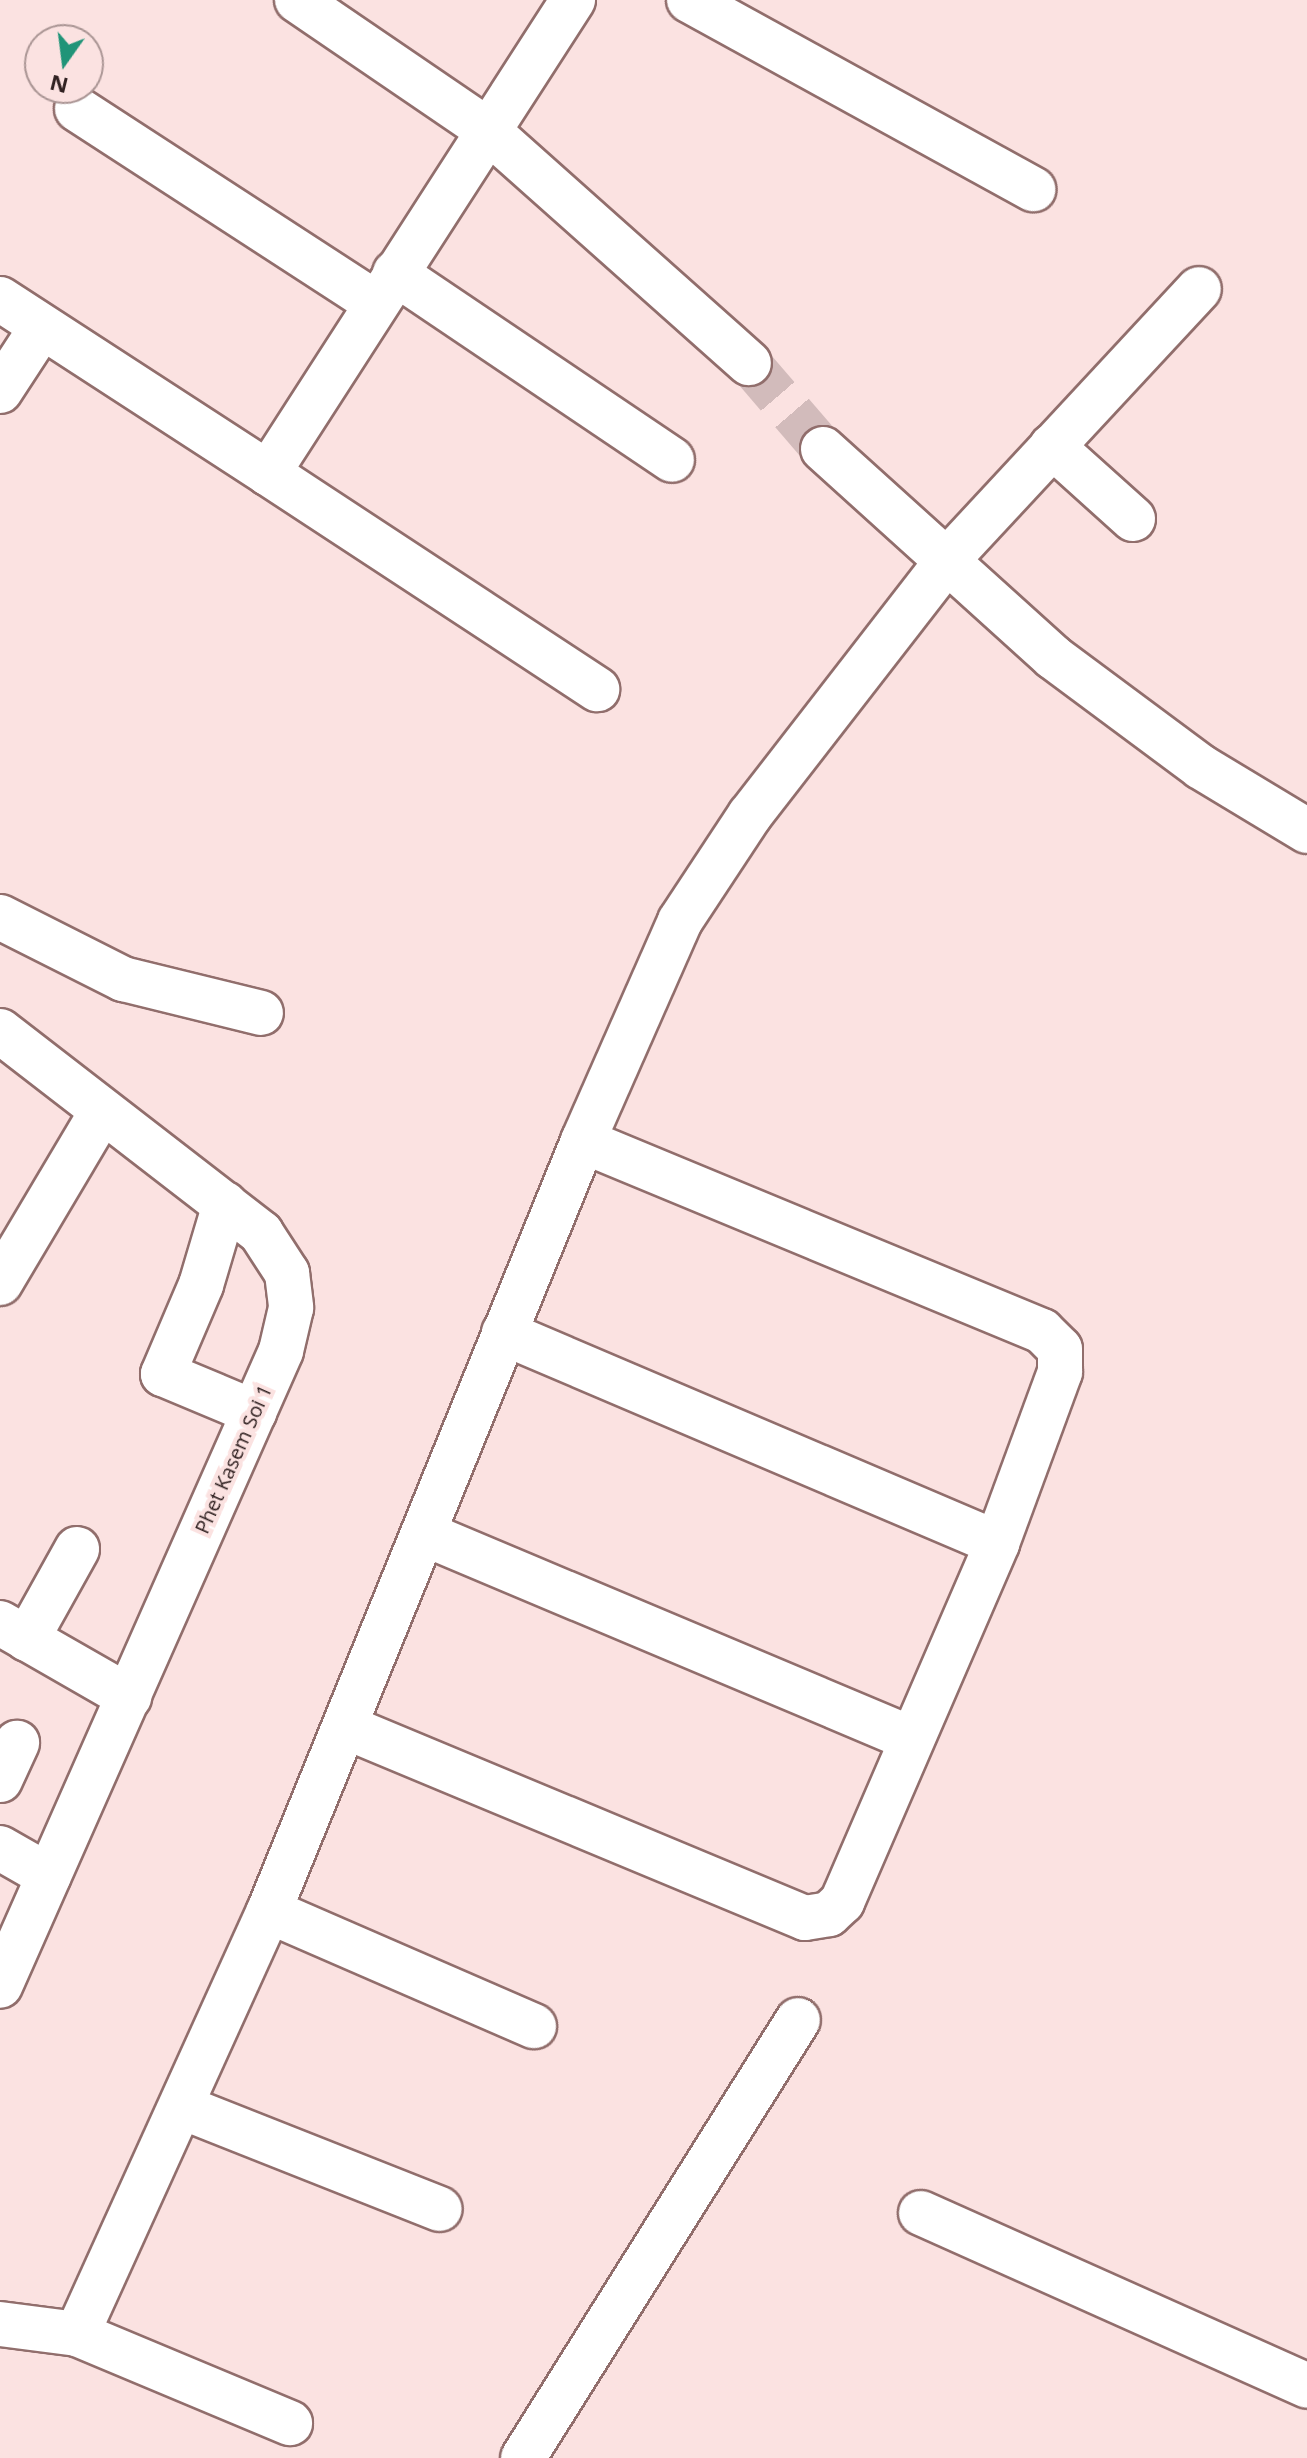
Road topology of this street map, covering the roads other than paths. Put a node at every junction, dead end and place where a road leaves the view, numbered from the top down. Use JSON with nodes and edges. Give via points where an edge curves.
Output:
{"nodes":[{"id":1,"x":297,"y":0,"type":"edge"},
{"id":2,"x":573,"y":0,"type":"edge"},
{"id":3,"x":689,"y":0,"type":"edge"},
{"id":4,"x":77,"y":109,"type":"dead end"},
{"id":5,"x":486,"y":129,"type":"junction"},
{"id":6,"x":1033,"y":189,"type":"dead end"},
{"id":7,"x":385,"y":288,"type":"junction"},
{"id":8,"x":1199,"y":289,"type":"dead end"},
{"id":9,"x":0,"y":299,"type":"edge"},
{"id":10,"x":41,"y":328,"type":"junction"},
{"id":11,"x":749,"y":363,"type":"tunnel mouth"},
{"id":12,"x":0,"y":391,"type":"edge"},
{"id":13,"x":1052,"y":446,"type":"junction"},
{"id":14,"x":823,"y":449,"type":"tunnel mouth"},
{"id":15,"x":672,"y":460,"type":"dead end"},
{"id":16,"x":268,"y":473,"type":"junction"},
{"id":17,"x":1133,"y":519,"type":"dead end"},
{"id":18,"x":949,"y":558,"type":"junction"},
{"id":19,"x":597,"y":689,"type":"dead end"},
{"id":20,"x":1307,"y":831,"type":"edge"},
{"id":21,"x":0,"y":917,"type":"edge"},
{"id":22,"x":261,"y":1013,"type":"dead end"},
{"id":23,"x":0,"y":1031,"type":"edge"},
{"id":24,"x":102,"y":1111,"type":"junction"},
{"id":25,"x":583,"y":1141,"type":"junction"},
{"id":26,"x":225,"y":1204,"type":"junction"},
{"id":27,"x":0,"y":1283,"type":"edge"},
{"id":28,"x":504,"y":1333,"type":"junction"},
{"id":29,"x":254,"y":1412,"type":"junction"},
{"id":30,"x":425,"y":1534,"type":"junction"},
{"id":31,"x":997,"y":1543,"type":"junction"},
{"id":32,"x":77,"y":1549,"type":"dead end"},
{"id":33,"x":14,"y":1631,"type":"edge"},
{"id":34,"x":129,"y":1697,"type":"junction"},
{"id":35,"x":346,"y":1727,"type":"junction"},
{"id":36,"x":912,"y":1739,"type":"junction"},
{"id":37,"x":0,"y":1848,"type":"edge"},
{"id":38,"x":49,"y":1876,"type":"junction"},
{"id":39,"x":269,"y":1911,"type":"junction"},
{"id":40,"x":0,"y":1986,"type":"edge"},
{"id":41,"x":798,"y":2020,"type":"dead end"},
{"id":42,"x":534,"y":2026,"type":"dead end"},
{"id":43,"x":182,"y":2107,"type":"junction"},
{"id":44,"x":439,"y":2209,"type":"dead end"},
{"id":45,"x":921,"y":2213,"type":"dead end"},
{"id":46,"x":0,"y":2324,"type":"edge"},
{"id":47,"x":77,"y":2334,"type":"junction"},
{"id":48,"x":1307,"y":2386,"type":"edge"},
{"id":49,"x":290,"y":2423,"type":"dead end"},
{"id":50,"x":523,"y":2458,"type":"edge"}],
"edges":[{"from":1,"to":5,"type":"street"},
{"from":2,"to":5,"type":"street"},
{"from":3,"to":6,"type":"street"},
{"from":4,"to":7,"type":"street"},
{"from":5,"to":7,"type":"street"},
{"from":5,"to":11,"type":"street"},
{"from":7,"to":15,"type":"street"},
{"from":7,"to":16,"type":"street"},
{"from":8,"to":13,"type":"street"},
{"from":9,"to":10,"type":"street"},
{"from":10,"to":12,"type":"street"},
{"from":10,"to":16,"type":"street"},
{"from":13,"to":17,"type":"street"},
{"from":13,"to":18,"type":"street"},
{"from":14,"to":18,"type":"street"},
{"from":16,"to":19,"type":"street"},
{"from":18,"to":20,"type":"street","via":[[1053,657],[1142,727]]},
{"from":18,"to":25,"type":"street","via":[[707,874],[644,997]]},
{"from":21,"to":22,"type":"street","via":[[123,979]]},
{"from":23,"to":24,"type":"street","name":"Phet Kasem Soi 1"},
{"from":24,"to":26,"type":"street","name":"Phet Kasem Soi 1"},
{"from":24,"to":27,"type":"street"},
{"from":25,"to":28,"type":"street"},
{"from":25,"to":31,"type":"street","via":[[1042,1331],[1060,1349],[1060,1372]]},
{"from":26,"to":29,"type":"street","name":"Phet Kasem Soi 1","via":[[261,1233],[287,1273],[291,1308],[281,1351]]},
{"from":26,"to":29,"type":"street","via":[[201,1285],[163,1374]]},
{"from":28,"to":30,"type":"street"},
{"from":28,"to":31,"type":"street"},
{"from":29,"to":34,"type":"street","name":"Phet Kasem Soi 1"},
{"from":30,"to":35,"type":"street"},
{"from":30,"to":36,"type":"street"},
{"from":31,"to":36,"type":"street"},
{"from":32,"to":33,"type":"street"},
{"from":33,"to":34,"type":"street"},
{"from":34,"to":38,"type":"street","name":"Phet Kasem Soi 1"},
{"from":35,"to":36,"type":"street","via":[[805,1918],[829,1914],[842,1902]]},
{"from":35,"to":39,"type":"street"},
{"from":37,"to":38,"type":"street"},
{"from":38,"to":40,"type":"street","name":"Phet Kasem Soi 1"},
{"from":39,"to":42,"type":"street"},
{"from":39,"to":43,"type":"street"},
{"from":41,"to":50,"type":"street"},
{"from":43,"to":44,"type":"street"},
{"from":43,"to":47,"type":"street"},
{"from":45,"to":48,"type":"street"},
{"from":46,"to":47,"type":"street"},
{"from":47,"to":49,"type":"street"}]}
